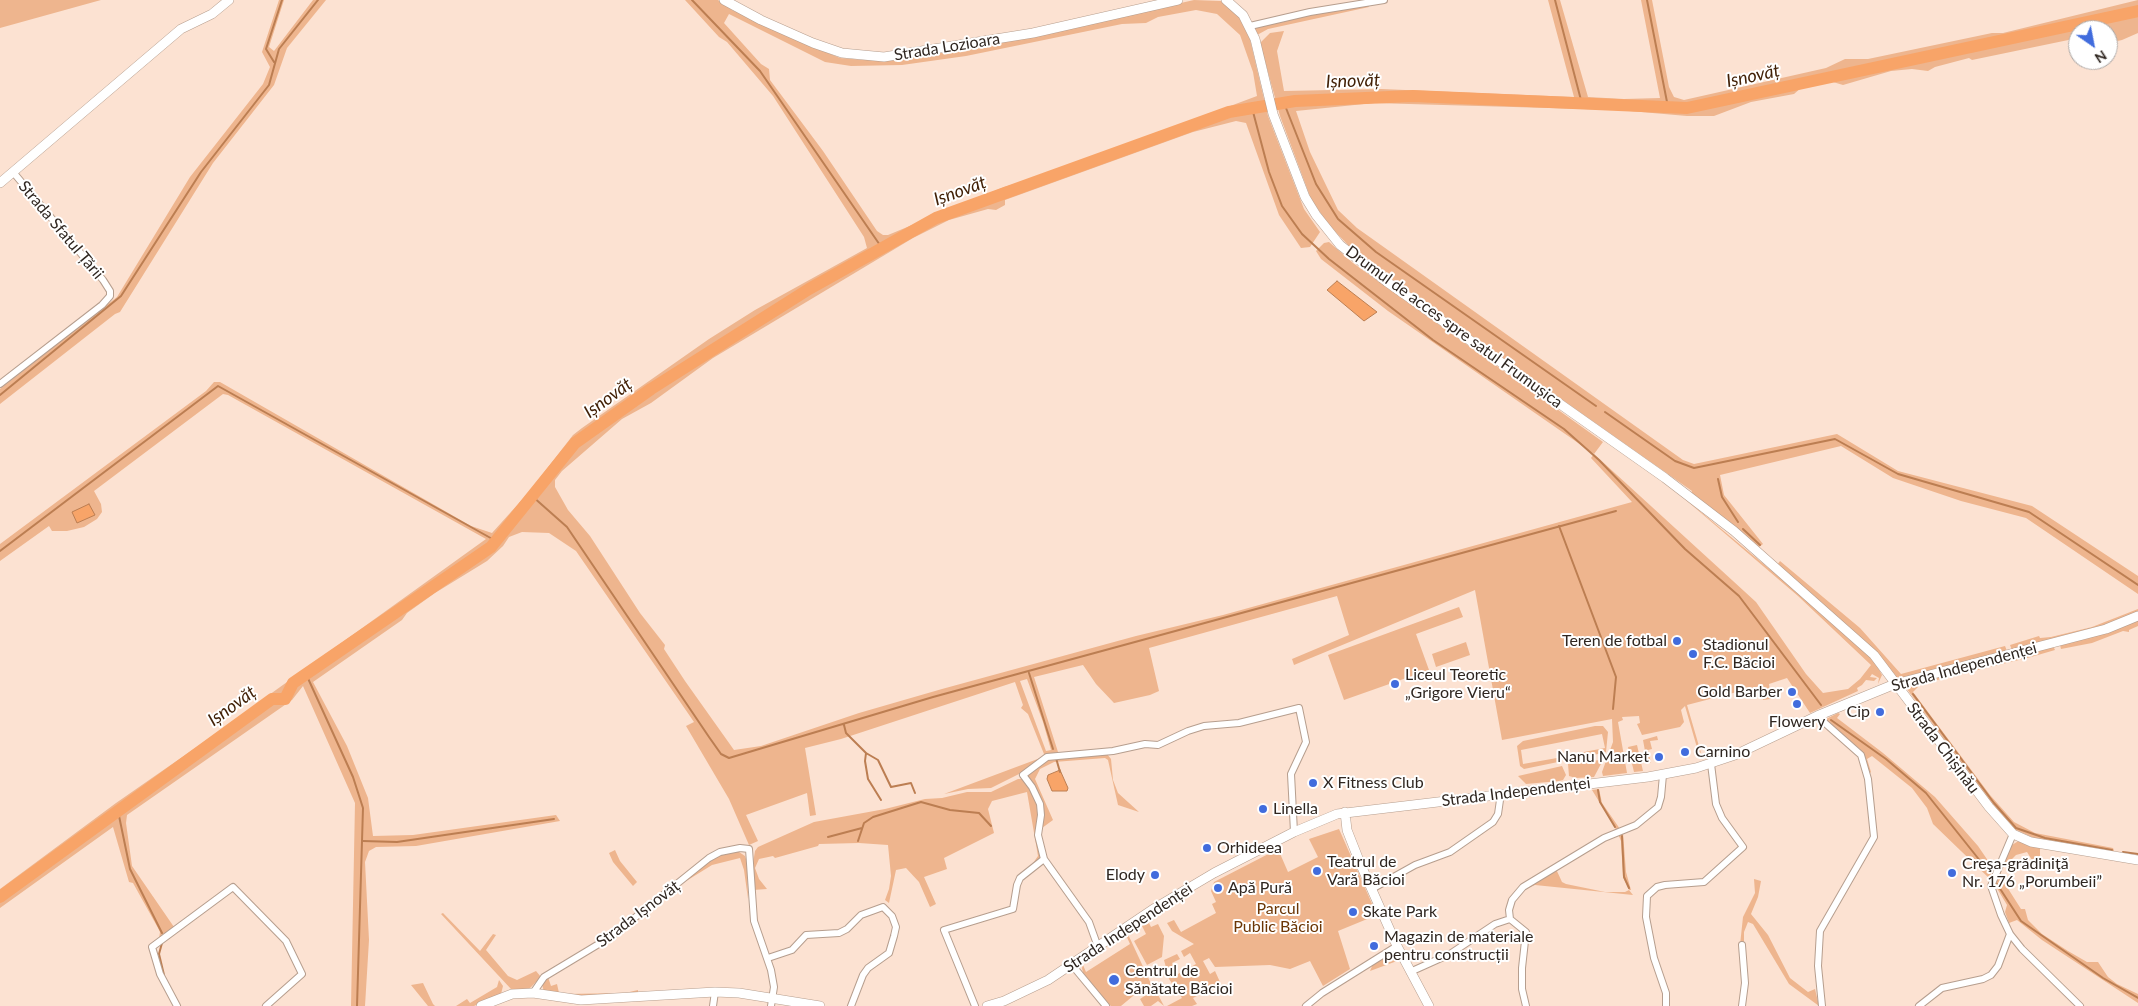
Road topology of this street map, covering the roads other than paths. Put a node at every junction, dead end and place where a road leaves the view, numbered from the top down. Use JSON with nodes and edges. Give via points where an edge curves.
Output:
{"nodes":[{"id":1,"x":229,"y":0,"type":"edge"},
{"id":2,"x":724,"y":0,"type":"edge"},
{"id":3,"x":1178,"y":0,"type":"edge"},
{"id":4,"x":1226,"y":0,"type":"edge"},
{"id":5,"x":1384,"y":0,"type":"edge"},
{"id":6,"x":1250,"y":26,"type":"junction"},
{"id":7,"x":13,"y":172,"type":"junction"},
{"id":8,"x":0,"y":183,"type":"edge"},
{"id":9,"x":0,"y":384,"type":"edge"},
{"id":10,"x":1665,"y":478,"type":"joint"},
{"id":11,"x":2138,"y":616,"type":"edge"},
{"id":12,"x":1894,"y":684,"type":"junction"},
{"id":13,"x":1817,"y":716,"type":"junction"},
{"id":14,"x":1711,"y":764,"type":"junction"},
{"id":15,"x":1662,"y":774,"type":"junction"},
{"id":16,"x":1501,"y":793,"type":"junction"},
{"id":17,"x":1345,"y":812,"type":"junction"},
{"id":18,"x":1294,"y":832,"type":"junction"},
{"id":19,"x":2013,"y":834,"type":"junction"},
{"id":20,"x":1044,"y":859,"type":"junction"},
{"id":21,"x":2138,"y":860,"type":"edge"},
{"id":22,"x":1372,"y":889,"type":"junction"},
{"id":23,"x":1510,"y":919,"type":"junction"},
{"id":24,"x":2010,"y":934,"type":"junction"},
{"id":25,"x":1742,"y":945,"type":"dead end"},
{"id":26,"x":1397,"y":946,"type":"junction"},
{"id":27,"x":1098,"y":947,"type":"junction"},
{"id":28,"x":768,"y":958,"type":"junction"},
{"id":29,"x":1072,"y":965,"type":"junction"},
{"id":30,"x":1410,"y":972,"type":"junction"},
{"id":31,"x":715,"y":992,"type":"junction"},
{"id":32,"x":533,"y":993,"type":"junction"},
{"id":33,"x":773,"y":1002,"type":"edge"},
{"id":34,"x":174,"y":1005,"type":"edge"},
{"id":35,"x":266,"y":1006,"type":"edge"},
{"id":36,"x":481,"y":1006,"type":"edge"},
{"id":37,"x":713,"y":1006,"type":"edge"},
{"id":38,"x":820,"y":1006,"type":"edge"},
{"id":39,"x":852,"y":1006,"type":"edge"},
{"id":40,"x":975,"y":1006,"type":"edge"},
{"id":41,"x":987,"y":1006,"type":"edge"},
{"id":42,"x":1106,"y":1006,"type":"edge"},
{"id":43,"x":1306,"y":1006,"type":"edge"},
{"id":44,"x":1429,"y":1006,"type":"edge"},
{"id":45,"x":1526,"y":1006,"type":"edge"},
{"id":46,"x":1666,"y":1006,"type":"edge"},
{"id":47,"x":1742,"y":1006,"type":"edge"},
{"id":48,"x":1822,"y":1006,"type":"edge"},
{"id":49,"x":1919,"y":1006,"type":"edge"},
{"id":50,"x":2080,"y":1006,"type":"edge"}],
"edges":[{"from":1,"to":7,"type":"street","name":"Strada Sfatul Țării","via":[[212,14],[181,29]]},
{"from":2,"to":3,"type":"street","name":"Strada Lozioara","via":[[813,44],[842,53],[884,57],[1033,33]]},
{"from":4,"to":6,"type":"street","via":[[1236,7]]},
{"from":5,"to":6,"type":"street"},
{"from":6,"to":10,"type":"street","name":"Drumul de acces spre satul Frumușica","via":[[1273,114],[1305,197],[1316,216],[1340,244],[1380,277]]},
{"from":7,"to":8,"type":"street","name":"Strada Sfatul Țării"},
{"from":7,"to":9,"type":"street","name":"Strada Sfatul Țării","via":[[103,280],[110,296]]},
{"from":10,"to":12,"type":"street","name":"Strada Chișinău","via":[[1734,531],[1853,636],[1874,656]]},
{"from":11,"to":12,"type":"street","name":"Strada Independenței","via":[[2106,629]]},
{"from":12,"to":13,"type":"street","name":"Strada Independenței"},
{"from":12,"to":19,"type":"street","name":"Strada Chișinău"},
{"from":13,"to":14,"type":"street","name":"Strada Independenței"},
{"from":13,"to":48,"type":"street","via":[[1861,755],[1868,779],[1874,837],[1820,931],[1818,966]]},
{"from":14,"to":15,"type":"street","name":"Strada Independenței"},
{"from":14,"to":46,"type":"street","via":[[1716,804],[1743,847],[1704,882],[1657,887],[1647,896],[1646,917],[1654,958],[1666,994]]},
{"from":15,"to":16,"type":"street","name":"Strada Independenței"},
{"from":15,"to":23,"type":"street","via":[[1658,807],[1636,825],[1604,838],[1523,887],[1512,900]]},
{"from":16,"to":17,"type":"street","name":"Strada Independenței"},
{"from":16,"to":22,"type":"street","via":[[1498,814],[1493,822],[1450,852],[1415,865]]},
{"from":17,"to":18,"type":"street","name":"Strada Independenței"},
{"from":17,"to":22,"type":"street","via":[[1347,830]]},
{"from":18,"to":20,"type":"street","via":[[1291,774],[1306,742],[1299,708],[1239,723],[1204,726],[1158,745],[1047,757],[1022,774],[1040,804],[1038,835]]},
{"from":18,"to":27,"type":"street","name":"Strada Independenței","via":[[1211,874]]},
{"from":19,"to":21,"type":"street","name":"Strada Chișinău","via":[[2031,842]]},
{"from":19,"to":24,"type":"street","via":[[1991,891]]},
{"from":20,"to":27,"type":"street","via":[[1089,922]]},
{"from":20,"to":40,"type":"street","via":[[1020,878],[1013,909],[944,930]]},
{"from":22,"to":26,"type":"street"},
{"from":23,"to":30,"type":"street","via":[[1488,928],[1450,954]]},
{"from":23,"to":45,"type":"street","via":[[1526,932],[1522,968]]},
{"from":24,"to":49,"type":"street","via":[[1998,966],[1990,975],[1942,988]]},
{"from":24,"to":50,"type":"street"},
{"from":25,"to":47,"type":"street","via":[[1745,983]]},
{"from":26,"to":30,"type":"street"},
{"from":26,"to":43,"type":"street","via":[[1322,992]]},
{"from":27,"to":29,"type":"street","name":"Strada Independenței"},
{"from":28,"to":32,"type":"street","name":"Strada Ișnovăț","via":[[754,921],[749,849],[732,848],[709,858],[612,936],[544,977]]},
{"from":28,"to":33,"type":"street"},
{"from":28,"to":39,"type":"street","via":[[792,950],[806,935],[839,933],[860,915],[883,906],[896,926],[889,953],[863,975]]},
{"from":29,"to":41,"type":"street","name":"Strada Independenței","via":[[1024,992]]},
{"from":29,"to":42,"type":"street"},
{"from":30,"to":44,"type":"street"},
{"from":31,"to":32,"type":"street","via":[[580,1000]]},
{"from":31,"to":33,"type":"street"},
{"from":31,"to":37,"type":"street"},
{"from":32,"to":36,"type":"street","via":[[512,994]]},
{"from":33,"to":38,"type":"street"},
{"from":34,"to":35,"type":"street","via":[[152,947],[234,887],[286,941],[302,974]]}]}
